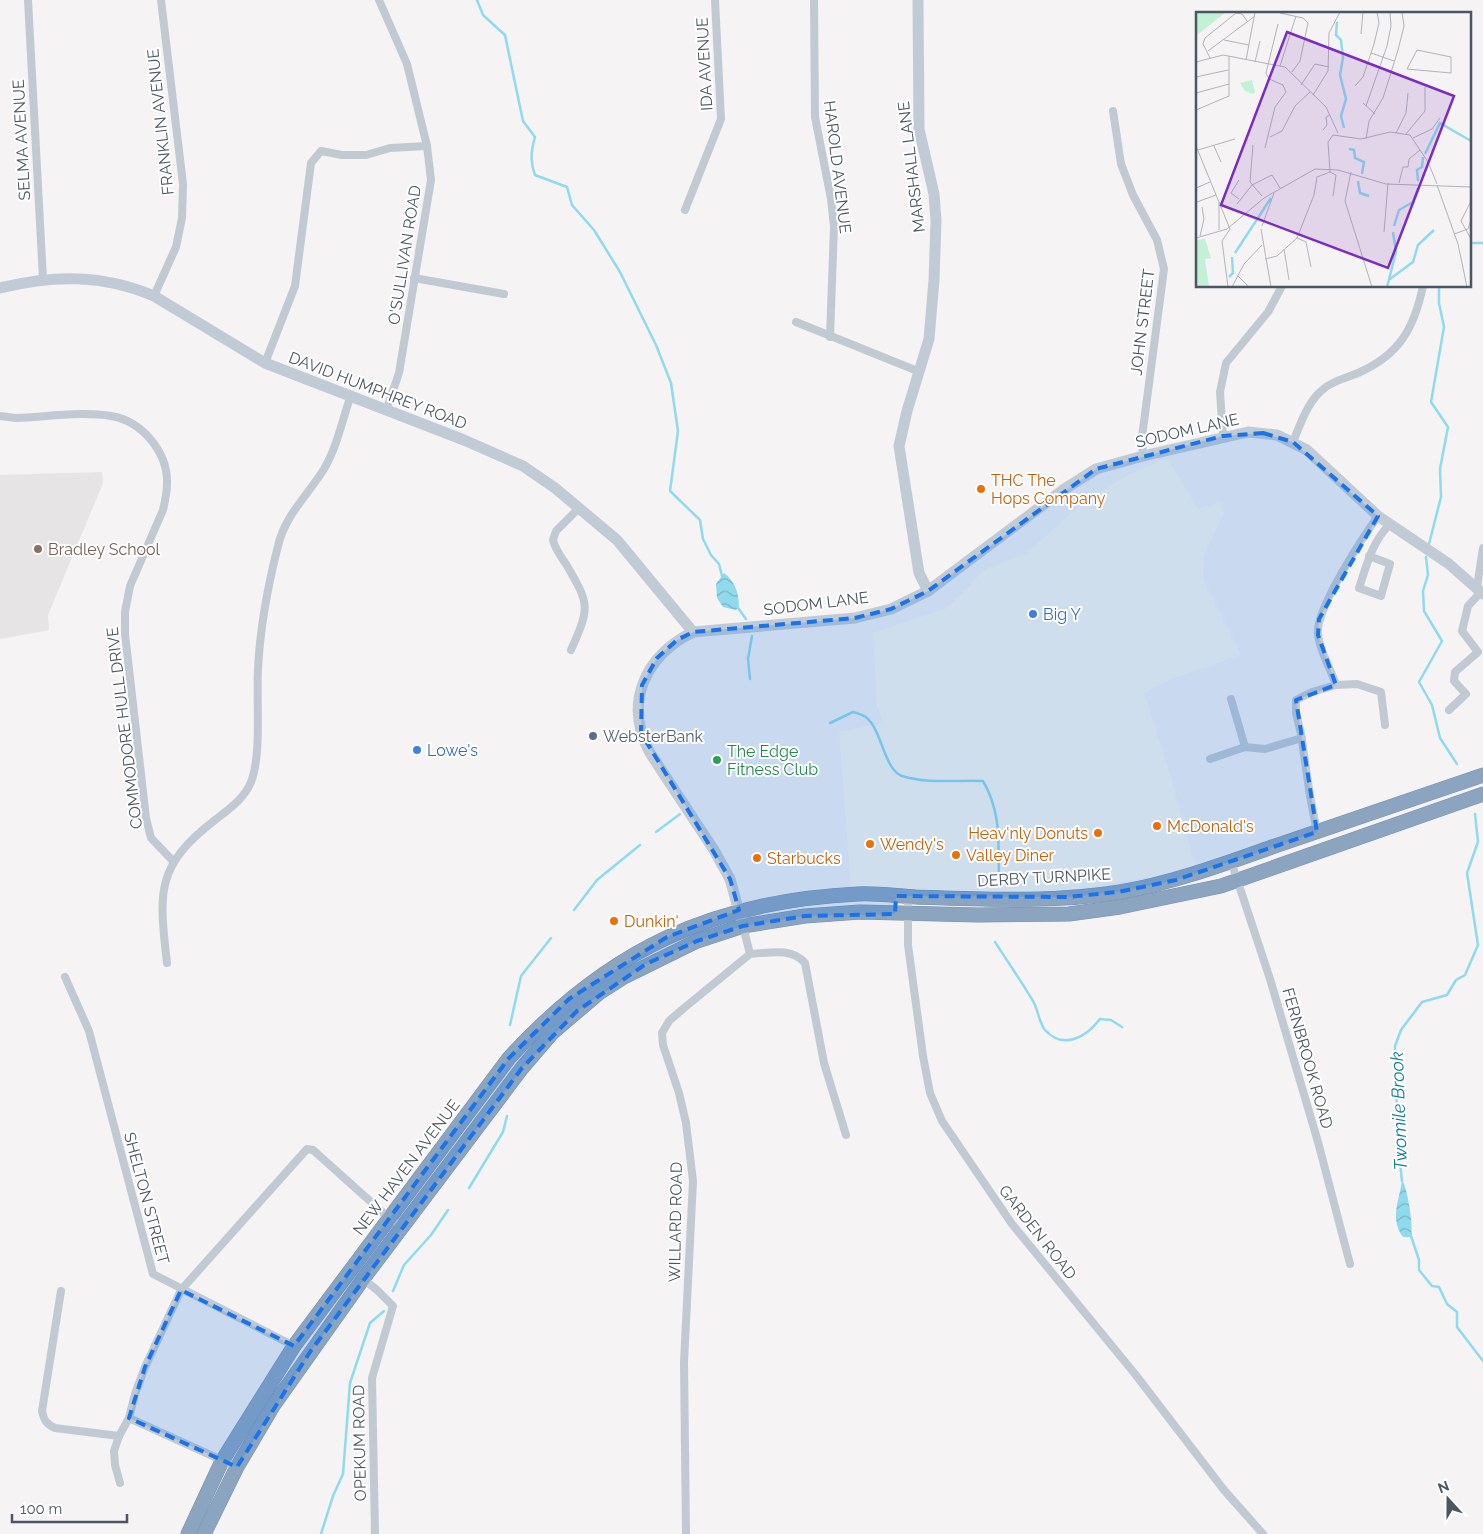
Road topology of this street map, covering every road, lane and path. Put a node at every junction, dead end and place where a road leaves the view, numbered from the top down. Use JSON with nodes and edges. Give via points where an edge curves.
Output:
{"nodes":[{"id":1,"x":28,"y":0,"type":"edge"},
{"id":2,"x":161,"y":0,"type":"edge"},
{"id":3,"x":379,"y":0,"type":"edge"},
{"id":4,"x":714,"y":0,"type":"edge"},
{"id":5,"x":814,"y":0,"type":"edge"},
{"id":6,"x":918,"y":0,"type":"edge"},
{"id":7,"x":1113,"y":111,"type":"dead end"},
{"id":8,"x":427,"y":146,"type":"junction"},
{"id":9,"x":685,"y":210,"type":"dead end"},
{"id":10,"x":414,"y":278,"type":"junction"},
{"id":11,"x":43,"y":279,"type":"junction"},
{"id":12,"x":0,"y":288,"type":"edge"},
{"id":13,"x":1281,"y":288,"type":"edge"},
{"id":14,"x":1422,"y":288,"type":"edge"},
{"id":15,"x":504,"y":294,"type":"dead end"},
{"id":16,"x":154,"y":296,"type":"junction"},
{"id":17,"x":796,"y":322,"type":"dead end"},
{"id":18,"x":830,"y":337,"type":"junction"},
{"id":19,"x":265,"y":363,"type":"junction"},
{"id":20,"x":920,"y":372,"type":"junction"},
{"id":21,"x":350,"y":398,"type":"junction"},
{"id":22,"x":386,"y":410,"type":"junction"},
{"id":23,"x":0,"y":416,"type":"edge"},
{"id":24,"x":1223,"y":436,"type":"junction"},
{"id":25,"x":1293,"y":442,"type":"junction"},
{"id":26,"x":1143,"y":456,"type":"junction"},
{"id":27,"x":579,"y":508,"type":"junction"},
{"id":28,"x":1378,"y":516,"type":"junction"},
{"id":29,"x":1390,"y":524,"type":"junction"},
{"id":30,"x":1483,"y":548,"type":"edge"},
{"id":31,"x":1370,"y":556,"type":"junction"},
{"id":32,"x":928,"y":591,"type":"junction"},
{"id":33,"x":1480,"y":591,"type":"edge"},
{"id":34,"x":693,"y":632,"type":"junction"},
{"id":35,"x":571,"y":650,"type":"dead end"},
{"id":36,"x":1336,"y":685,"type":"junction"},
{"id":37,"x":1231,"y":699,"type":"dead end"},
{"id":38,"x":1449,"y":710,"type":"dead end"},
{"id":39,"x":1385,"y":725,"type":"dead end"},
{"id":40,"x":1302,"y":738,"type":"junction"},
{"id":41,"x":1245,"y":747,"type":"junction"},
{"id":42,"x":1210,"y":759,"type":"dead end"},
{"id":43,"x":1483,"y":775,"type":"edge"},
{"id":44,"x":1483,"y":794,"type":"edge"},
{"id":45,"x":1317,"y":832,"type":"junction"},
{"id":46,"x":173,"y":861,"type":"junction"},
{"id":47,"x":1231,"y":861,"type":"junction"},
{"id":48,"x":1209,"y":868,"type":"junction"},
{"id":49,"x":1237,"y":880,"type":"junction"},
{"id":50,"x":1215,"y":887,"type":"junction"},
{"id":51,"x":902,"y":896,"type":"junction"},
{"id":52,"x":739,"y":910,"type":"junction"},
{"id":53,"x":901,"y":914,"type":"junction"},
{"id":54,"x":743,"y":926,"type":"junction"},
{"id":55,"x":750,"y":954,"type":"junction"},
{"id":56,"x":167,"y":963,"type":"dead end"},
{"id":57,"x":65,"y":977,"type":"dead end"},
{"id":58,"x":846,"y":1135,"type":"dead end"},
{"id":59,"x":389,"y":1218,"type":"junction"},
{"id":60,"x":404,"y":1228,"type":"junction"},
{"id":61,"x":1350,"y":1264,"type":"dead end"},
{"id":62,"x":362,"y":1279,"type":"junction"},
{"id":63,"x":181,"y":1290,"type":"junction"},
{"id":64,"x":60,"y":1291,"type":"dead end"},
{"id":65,"x":294,"y":1346,"type":"junction"},
{"id":66,"x":130,"y":1418,"type":"junction"},
{"id":67,"x":119,"y":1436,"type":"junction"},
{"id":68,"x":222,"y":1461,"type":"junction"},
{"id":69,"x":237,"y":1467,"type":"junction"},
{"id":70,"x":120,"y":1483,"type":"dead end"},
{"id":71,"x":188,"y":1534,"type":"edge"},
{"id":72,"x":204,"y":1534,"type":"edge"},
{"id":73,"x":375,"y":1534,"type":"edge"},
{"id":74,"x":686,"y":1534,"type":"edge"},
{"id":75,"x":1263,"y":1534,"type":"edge"}],
"edges":[{"from":1,"to":11,"type":"street","name":"SELMA AVENUE"},
{"from":2,"to":16,"type":"street","name":"FRANKLIN AVENUE","via":[[183,184],[182,218],[176,247]]},
{"from":3,"to":8,"type":"street","name":"O'SULLIVAN ROAD","via":[[407,64]]},
{"from":4,"to":9,"type":"street","name":"IDA AVENUE","via":[[721,120]]},
{"from":5,"to":18,"type":"street","name":"HAROLD AVENUE","via":[[815,117],[834,227]]},
{"from":6,"to":20,"type":"street","name":"MARSHALL LANE","via":[[920,129],[934,194],[936,222],[929,340]]},
{"from":7,"to":26,"type":"street","name":"JOHN STREET","via":[[1120,164],[1157,240],[1164,269],[1142,438]]},
{"from":8,"to":10,"type":"street","name":"O'SULLIVAN ROAD","via":[[431,180]]},
{"from":8,"to":19,"type":"street","via":[[390,148],[366,155],[321,151],[310,163],[295,286]]},
{"from":10,"to":15,"type":"street"},
{"from":10,"to":22,"type":"street","name":"O'SULLIVAN ROAD","via":[[399,373]]},
{"from":11,"to":12,"type":"street","name":"DAVID HUMPHREY ROAD"},
{"from":11,"to":16,"type":"street","name":"DAVID HUMPHREY ROAD","via":[[82,278],[114,282]]},
{"from":13,"to":24,"type":"street","via":[[1268,312],[1226,363],[1220,392]]},
{"from":14,"to":25,"type":"street","via":[[1415,318],[1396,348],[1387,358],[1331,384],[1318,394]]},
{"from":16,"to":19,"type":"street","name":"DAVID HUMPHREY ROAD"},
{"from":17,"to":18,"type":"street"},
{"from":18,"to":20,"type":"street"},
{"from":19,"to":21,"type":"street","name":"DAVID HUMPHREY ROAD"},
{"from":20,"to":32,"type":"street","name":"MARSHALL LANE","via":[[899,446],[919,573]]},
{"from":21,"to":22,"type":"street","name":"DAVID HUMPHREY ROAD"},
{"from":21,"to":46,"type":"street","via":[[330,457],[292,511],[277,547],[258,668],[256,765],[251,783],[234,805],[196,834]]},
{"from":22,"to":27,"type":"street","name":"DAVID HUMPHREY ROAD","via":[[510,460],[549,484]]},
{"from":23,"to":46,"type":"street","name":"COMMODORE HULL DRIVE","via":[[113,416],[134,424],[146,434],[163,460],[167,476],[166,497],[130,586],[124,621],[146,818],[151,838]]},
{"from":24,"to":25,"type":"street","name":"SODOM LANE","via":[[1263,433]]},
{"from":24,"to":26,"type":"street","name":"SODOM LANE"},
{"from":25,"to":28,"type":"street","name":"SODOM LANE","via":[[1307,450]]},
{"from":26,"to":32,"type":"street","name":"SODOM LANE","via":[[1096,469]]},
{"from":27,"to":34,"type":"street","name":"DAVID HUMPHREY ROAD","via":[[617,540]]},
{"from":27,"to":35,"type":"street","via":[[556,531],[553,540],[586,604],[584,620]]},
{"from":28,"to":29,"type":"street","name":"SODOM LANE"},
{"from":28,"to":36,"type":"street","via":[[1358,544],[1319,619],[1318,635]]},
{"from":29,"to":31,"type":"street","via":[[1377,538]]},
{"from":29,"to":33,"type":"street","name":"SODOM LANE","via":[[1449,564]]},
{"from":30,"to":33,"type":"street"},
{"from":31,"to":31,"type":"street","via":[[1358,588],[1381,596],[1390,564]]},
{"from":32,"to":34,"type":"street","name":"SODOM LANE","via":[[891,609],[855,618]]},
{"from":33,"to":38,"type":"street","via":[[1468,606],[1462,631],[1478,652],[1455,672],[1454,681],[1466,694]]},
{"from":34,"to":52,"type":"street","name":"SODOM LANE","via":[[677,640],[648,672],[640,693],[639,722],[650,753],[730,879]]},
{"from":36,"to":39,"type":"street","via":[[1356,684],[1381,692]]},
{"from":36,"to":40,"type":"street","via":[[1296,700]]},
{"from":37,"to":41,"type":"street"},
{"from":40,"to":41,"type":"street","via":[[1265,749]]},
{"from":40,"to":45,"type":"street"},
{"from":41,"to":42,"type":"street"},
{"from":43,"to":45,"type":"highway","name":"DERBY TURNPIKE"},
{"from":44,"to":49,"type":"highway"},
{"from":45,"to":47,"type":"highway","name":"DERBY TURNPIKE"},
{"from":46,"to":56,"type":"street","via":[[164,886],[161,916]]},
{"from":47,"to":48,"type":"highway","name":"DERBY TURNPIKE"},
{"from":47,"to":49,"type":"street","name":"FERNBROOK ROAD"},
{"from":48,"to":50,"type":"highway"},
{"from":48,"to":51,"type":"highway","name":"DERBY TURNPIKE","via":[[1176,880],[1118,892],[1067,897]]},
{"from":49,"to":50,"type":"highway"},
{"from":49,"to":61,"type":"street","name":"FERNBROOK ROAD","via":[[1318,1142]]},
{"from":50,"to":53,"type":"highway","via":[[1120,908],[1069,914]]},
{"from":51,"to":52,"type":"highway","name":"DERBY TURNPIKE","via":[[860,894]]},
{"from":51,"to":53,"type":"highway"},
{"from":52,"to":54,"type":"street","name":"SODOM LANE"},
{"from":52,"to":59,"type":"highway","name":"NEW HAVEN AVENUE","via":[[667,937],[640,951],[593,980],[544,1020],[509,1058]]},
{"from":53,"to":54,"type":"highway","via":[[860,912],[805,916]]},
{"from":53,"to":75,"type":"street","name":"GARDEN ROAD","via":[[925,1070],[930,1093],[942,1121],[1016,1230],[1135,1374],[1224,1490]]},
{"from":54,"to":55,"type":"street"},
{"from":54,"to":60,"type":"highway","name":"NEW HAVEN AVENUE","via":[[697,941],[646,964],[600,993],[552,1033],[522,1068]]},
{"from":55,"to":58,"type":"street","via":[[789,952],[805,963],[822,1054]]},
{"from":55,"to":74,"type":"street","name":"WILLARD ROAD","via":[[669,1021],[662,1033],[662,1045],[686,1123],[693,1181],[684,1362]]},
{"from":57,"to":63,"type":"street","name":"SHELTON STREET","via":[[89,1031],[153,1274]]},
{"from":59,"to":60,"type":"street"},
{"from":59,"to":63,"type":"street","via":[[313,1150],[307,1149]]},
{"from":59,"to":65,"type":"highway","name":"NEW HAVEN AVENUE"},
{"from":60,"to":62,"type":"highway","name":"NEW HAVEN AVENUE"},
{"from":62,"to":69,"type":"highway","name":"NEW HAVEN AVENUE","via":[[273,1406]]},
{"from":62,"to":73,"type":"street","name":"OPEKUM ROAD","via":[[393,1306],[372,1378]]},
{"from":63,"to":65,"type":"street","name":"SHELTON STREET"},
{"from":63,"to":66,"type":"street","via":[[135,1394]]},
{"from":64,"to":67,"type":"street","via":[[43,1418],[55,1428]]},
{"from":65,"to":68,"type":"highway","name":"NEW HAVEN AVENUE"},
{"from":66,"to":67,"type":"street"},
{"from":66,"to":68,"type":"street"},
{"from":67,"to":70,"type":"street","via":[[114,1451]]},
{"from":68,"to":69,"type":"street"},
{"from":68,"to":71,"type":"highway","name":"NEW HAVEN AVENUE"},
{"from":69,"to":72,"type":"highway","name":"NEW HAVEN AVENUE"}]}
